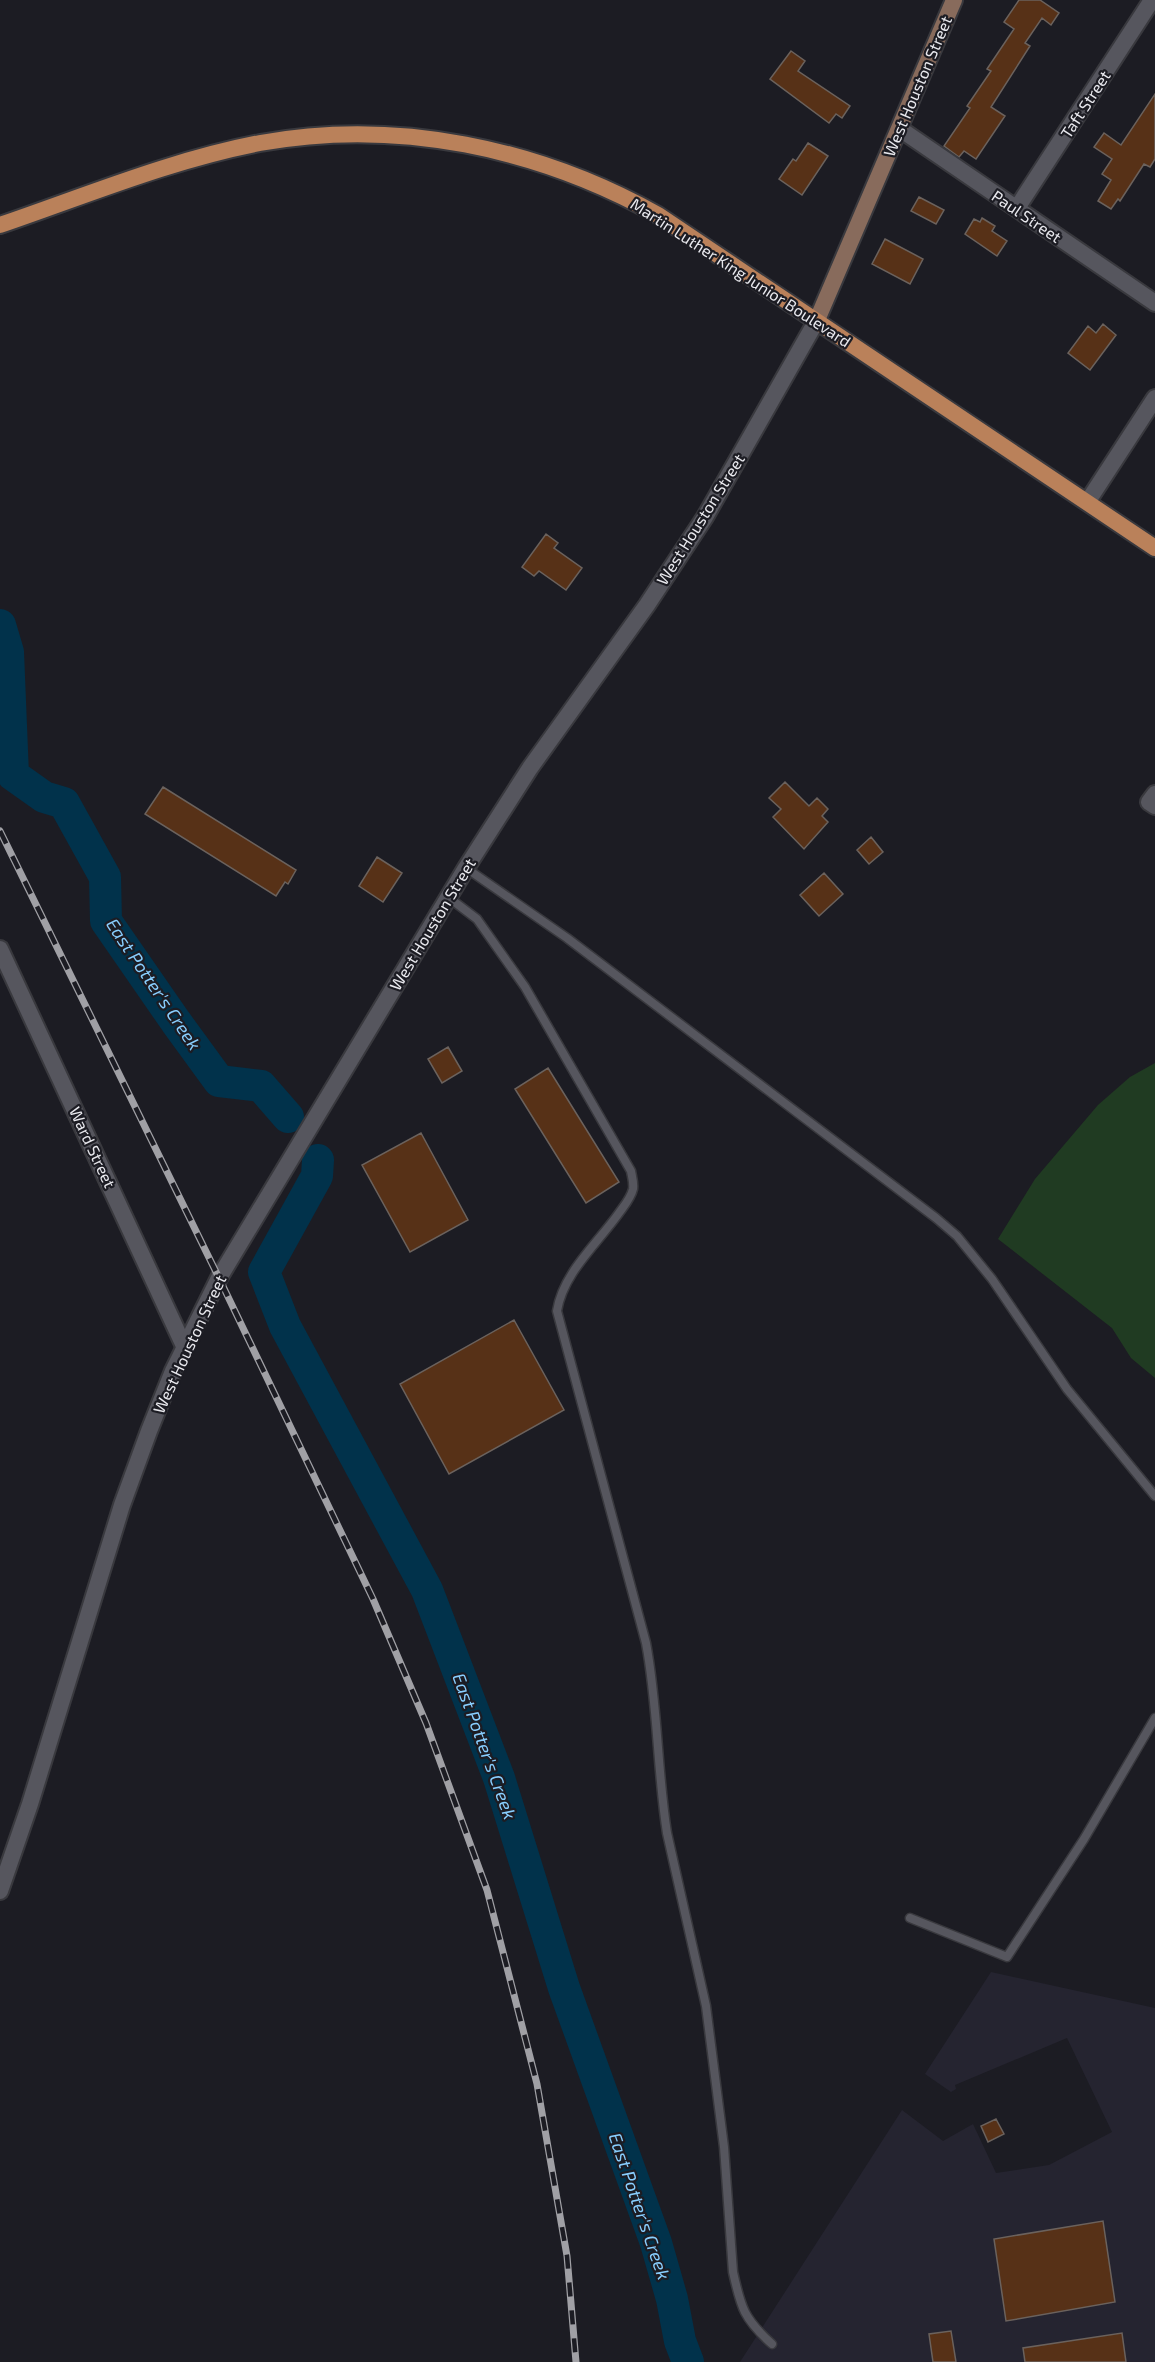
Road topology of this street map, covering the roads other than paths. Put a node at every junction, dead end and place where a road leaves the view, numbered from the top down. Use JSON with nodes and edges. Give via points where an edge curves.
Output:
{"nodes":[{"id":1,"x":954,"y":0,"type":"edge"},
{"id":2,"x":1152,"y":0,"type":"edge"},
{"id":3,"x":900,"y":129,"type":"junction"},
{"id":4,"x":1017,"y":208,"type":"junction"},
{"id":5,"x":0,"y":225,"type":"edge"},
{"id":6,"x":1155,"y":303,"type":"edge"},
{"id":7,"x":817,"y":320,"type":"junction"},
{"id":8,"x":1155,"y":398,"type":"edge"},
{"id":9,"x":1088,"y":501,"type":"junction"},
{"id":10,"x":1155,"y":548,"type":"edge"},
{"id":11,"x":466,"y":868,"type":"junction"},
{"id":12,"x":448,"y":897,"type":"junction"},
{"id":13,"x":0,"y":949,"type":"edge"},
{"id":14,"x":184,"y":1346,"type":"junction"},
{"id":15,"x":1155,"y":1496,"type":"edge"},
{"id":16,"x":1155,"y":1718,"type":"edge"},
{"id":17,"x":0,"y":1891,"type":"edge"},
{"id":18,"x":910,"y":1918,"type":"dead end"},
{"id":19,"x":772,"y":2344,"type":"dead end"}],
"edges":[{"from":1,"to":3,"type":"main road","name":"West Houston Street"},
{"from":2,"to":4,"type":"street","name":"Taft Street"},
{"from":3,"to":4,"type":"street","name":"Paul Street"},
{"from":3,"to":7,"type":"main road","name":"West Houston Street"},
{"from":4,"to":6,"type":"street","name":"Paul Street"},
{"from":5,"to":7,"type":"main road","name":"Martin Luther King Junior Boulevard","via":[[182,163],[258,144],[353,134],[421,138],[522,157],[605,187],[658,215]]},
{"from":7,"to":9,"type":"main road","name":"Martin Luther King Junior Boulevard"},
{"from":7,"to":11,"type":"street","name":"West Houston Street","via":[[705,516],[647,605],[530,768]]},
{"from":8,"to":9,"type":"street"},
{"from":9,"to":10,"type":"main road","name":"Martin Luther King Junior Boulevard"},
{"from":11,"to":12,"type":"street","name":"West Houston Street"},
{"from":11,"to":15,"type":"lane","via":[[567,938],[957,1236],[986,1271],[1066,1389]]},
{"from":12,"to":14,"type":"street","name":"West Houston Street","via":[[219,1278]]},
{"from":12,"to":19,"type":"lane","via":[[477,920],[525,987],[633,1179],[632,1194],[571,1274],[556,1311],[646,1643],[667,1833],[706,2006],[724,2146],[733,2272],[745,2317]]},
{"from":13,"to":14,"type":"street","name":"Ward Street"},
{"from":14,"to":17,"type":"street","name":"West Houston Street","via":[[122,1505]]},
{"from":16,"to":18,"type":"lane","via":[[1084,1839],[1007,1957]]}]}
